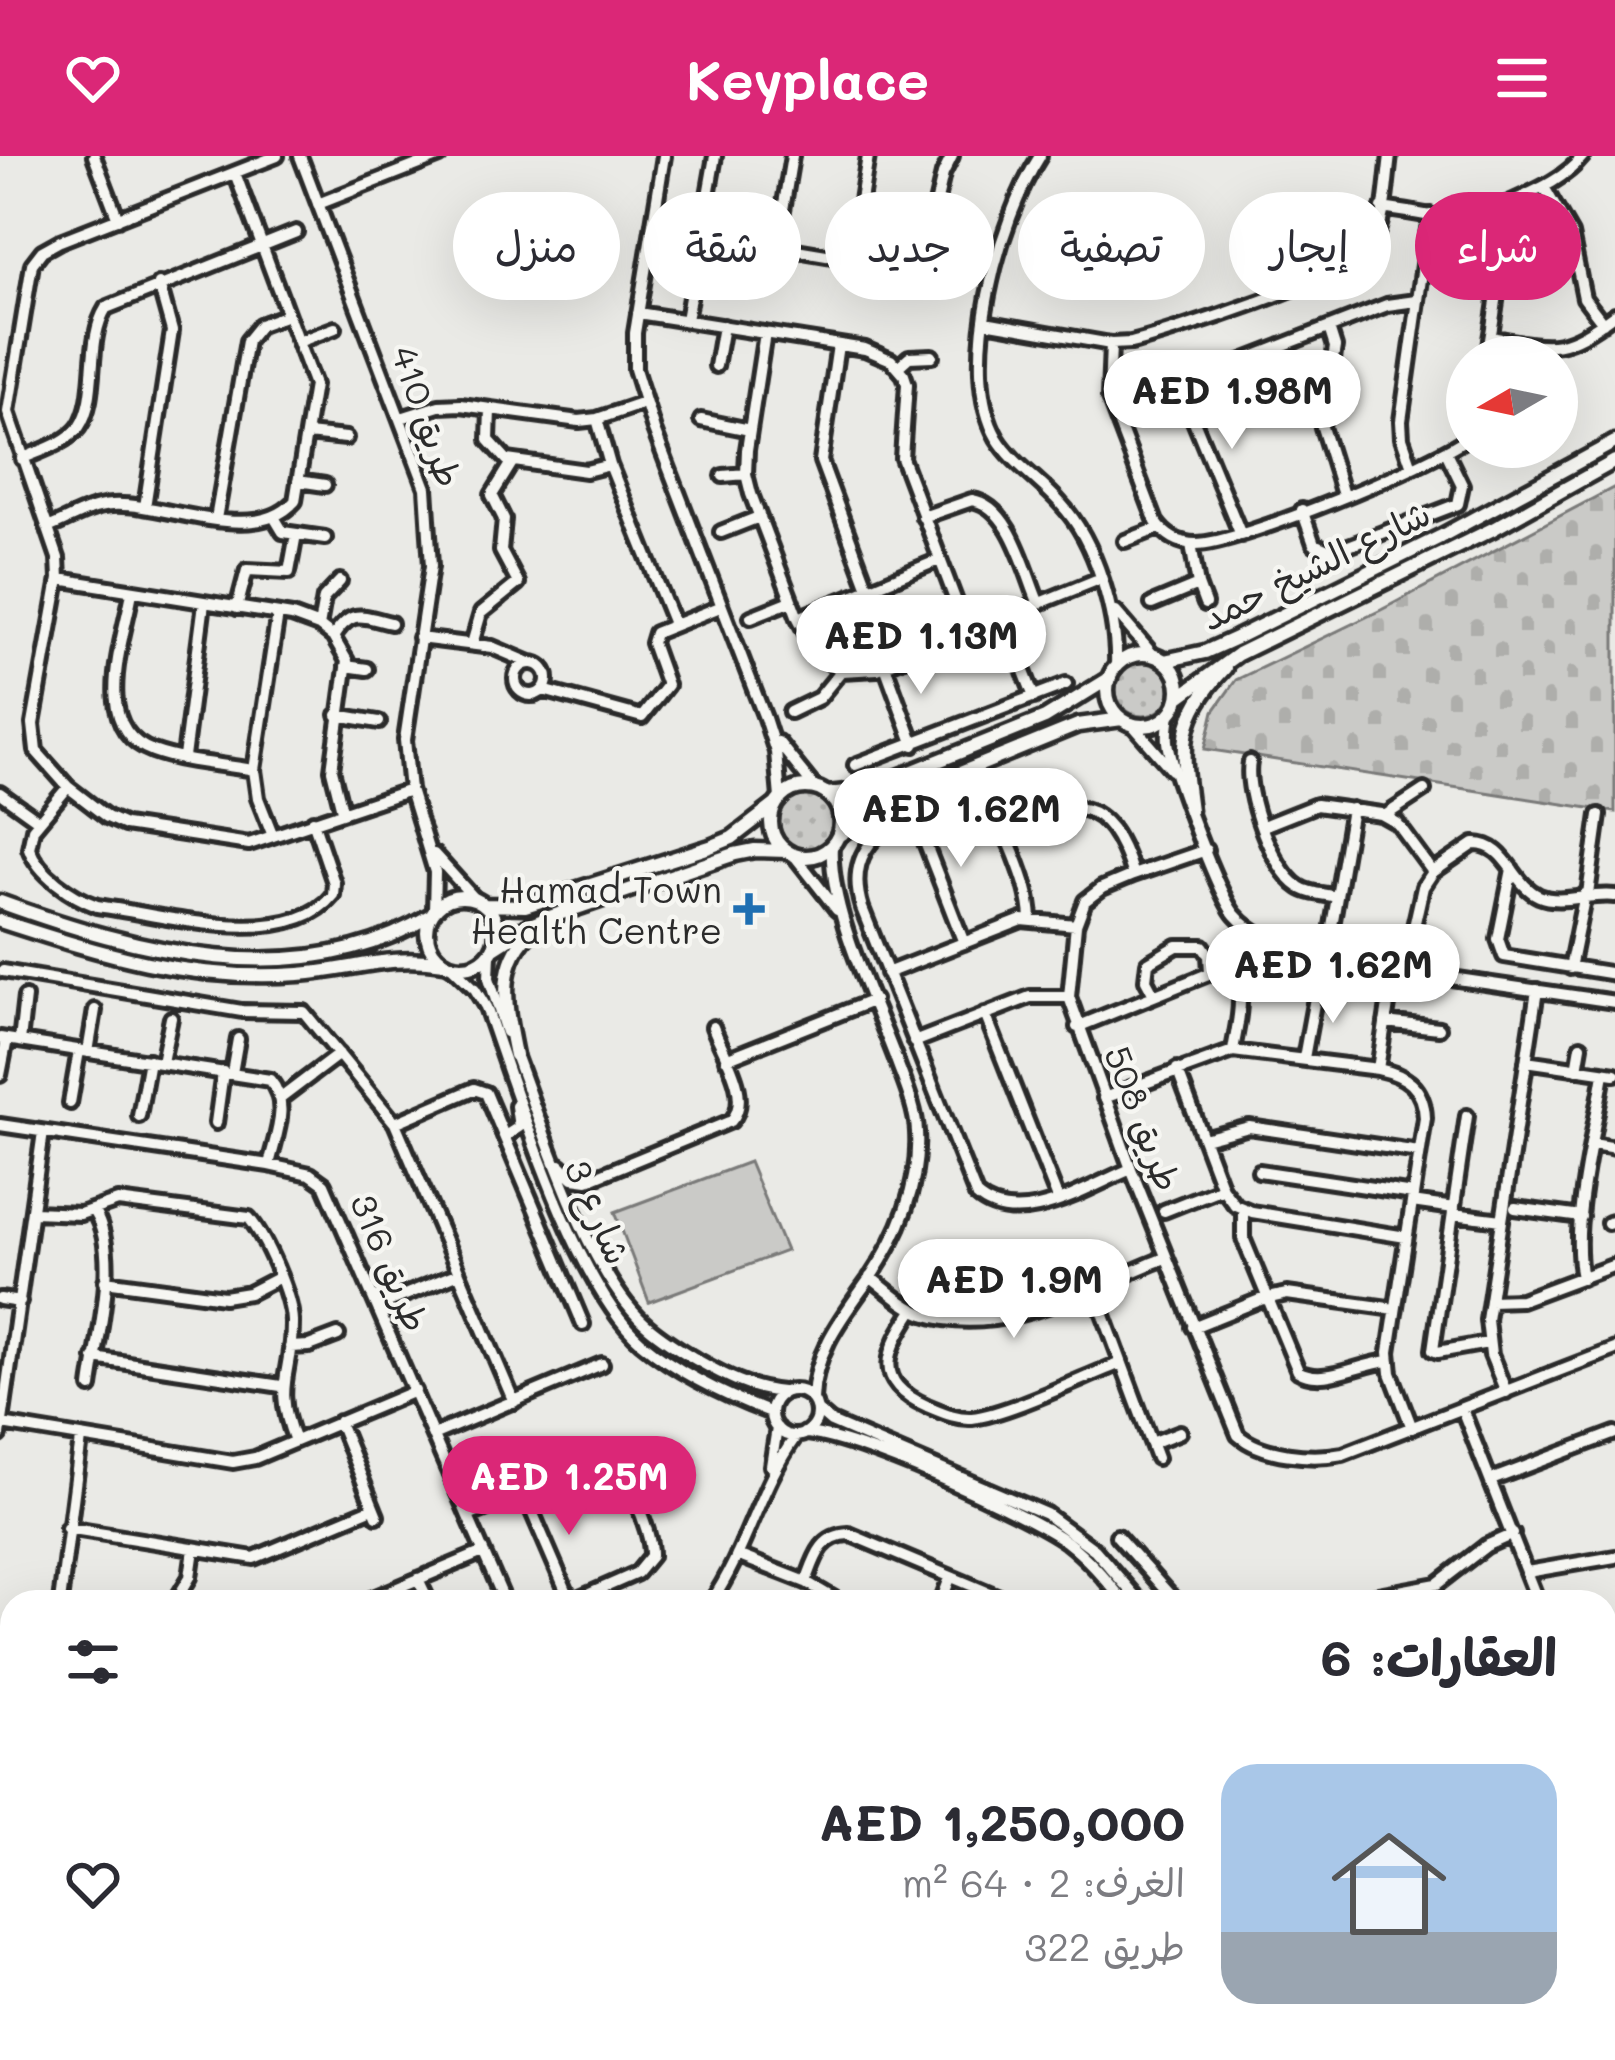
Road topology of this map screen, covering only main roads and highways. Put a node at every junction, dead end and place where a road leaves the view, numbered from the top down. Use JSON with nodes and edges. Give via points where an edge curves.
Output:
{"nodes":[{"id":1,"x":1615,"y":442,"type":"edge"},
{"id":2,"x":1615,"y":461,"type":"edge"},
{"id":3,"x":1238,"y":654,"type":"junction"},
{"id":4,"x":1159,"y":658,"type":"junction"},
{"id":5,"x":1113,"y":672,"type":"junction"},
{"id":6,"x":1178,"y":698,"type":"junction"},
{"id":7,"x":1126,"y":721,"type":"junction"},
{"id":8,"x":821,"y":791,"type":"junction"},
{"id":9,"x":778,"y":801,"type":"junction"},
{"id":10,"x":1190,"y":810,"type":"road end"},
{"id":11,"x":835,"y":840,"type":"junction"},
{"id":12,"x":790,"y":853,"type":"junction"},
{"id":13,"x":480,"y":901,"type":"junction"},
{"id":14,"x":0,"y":902,"type":"edge"},
{"id":15,"x":432,"y":912,"type":"junction"},
{"id":16,"x":550,"y":917,"type":"junction"},
{"id":17,"x":0,"y":921,"type":"edge"},
{"id":18,"x":492,"y":951,"type":"junction"},
{"id":19,"x":448,"y":964,"type":"junction"},
{"id":20,"x":508,"y":1053,"type":"road end"}],
"edges":[{"from":1,"to":4,"type":"main road","name":"شارع الشيخ حمد","via":[[1220,646]]},
{"from":2,"to":3,"type":"main road","name":"شارع الشيخ حمد"},
{"from":3,"to":6,"type":"main road","name":"شارع الشيخ حمد"},
{"from":3,"to":10,"type":"main road","via":[[1187,723]]},
{"from":4,"to":5,"type":"main road","via":[[1136,655]]},
{"from":4,"to":6,"type":"main road","via":[[1177,677]]},
{"from":5,"to":7,"type":"main road","via":[[1108,697]]},
{"from":5,"to":8,"type":"main road","via":[[1045,718],[866,790]]},
{"from":6,"to":7,"type":"main road","via":[[1156,723]]},
{"from":7,"to":11,"type":"main road","via":[[1078,725],[890,802]]},
{"from":8,"to":9,"type":"main road","via":[[796,788]]},
{"from":8,"to":11,"type":"main road","via":[[841,817]]},
{"from":9,"to":12,"type":"main road","via":[[772,830]]},
{"from":9,"to":13,"type":"main road","via":[[710,847],[538,902]]},
{"from":11,"to":12,"type":"main road","via":[[812,856]]},
{"from":12,"to":16,"type":"main road","via":[[735,854]]},
{"from":13,"to":15,"type":"main road","via":[[448,899]]},
{"from":13,"to":18,"type":"main road","via":[[496,920]]},
{"from":14,"to":15,"type":"main road","via":[[116,940],[218,958],[348,951]]},
{"from":15,"to":19,"type":"main road","via":[[428,942]]},
{"from":16,"to":18,"type":"main road"},
{"from":16,"to":20,"type":"main road","via":[[526,936],[506,975]]},
{"from":17,"to":19,"type":"main road","via":[[135,963],[211,974],[299,974],[394,958]]},
{"from":18,"to":19,"type":"main road","via":[[476,965]]}]}
